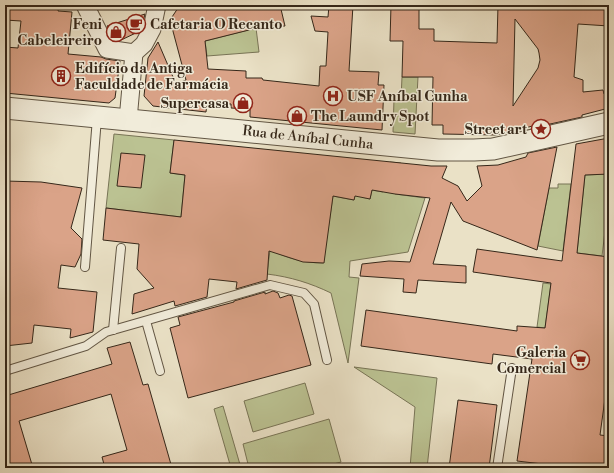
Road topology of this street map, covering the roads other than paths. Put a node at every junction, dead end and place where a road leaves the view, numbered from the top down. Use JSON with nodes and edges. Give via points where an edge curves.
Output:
{"nodes":[{"id":1,"x":85,"y":5,"type":"edge"},
{"id":2,"x":157,"y":5,"type":"edge"},
{"id":3,"x":134,"y":53,"type":"junction"},
{"id":4,"x":5,"y":108,"type":"edge"},
{"id":5,"x":98,"y":117,"type":"junction"},
{"id":6,"x":128,"y":120,"type":"junction"},
{"id":7,"x":609,"y":123,"type":"edge"},
{"id":8,"x":121,"y":248,"type":"dead end"},
{"id":9,"x":85,"y":267,"type":"dead end"},
{"id":10,"x":146,"y":321,"type":"junction"},
{"id":11,"x":113,"y":330,"type":"junction"},
{"id":12,"x":327,"y":360,"type":"dead end"},
{"id":13,"x":512,"y":368,"type":"dead end"},
{"id":14,"x":5,"y":371,"type":"edge"},
{"id":15,"x":160,"y":371,"type":"dead end"},
{"id":16,"x":497,"y":468,"type":"edge"}],
"edges":[{"from":1,"to":3,"type":"street","via":[[108,49]]},
{"from":2,"to":3,"type":"street","via":[[152,29],[144,44]]},
{"from":3,"to":6,"type":"street"},
{"from":4,"to":5,"type":"street","name":"Rua de Aníbal Cunha"},
{"from":5,"to":6,"type":"street","name":"Rua de Aníbal Cunha"},
{"from":5,"to":9,"type":"lane"},
{"from":6,"to":7,"type":"street","name":"Rua de Aníbal Cunha","via":[[438,150],[493,149]]},
{"from":8,"to":11,"type":"lane"},
{"from":10,"to":11,"type":"lane"},
{"from":10,"to":12,"type":"lane","via":[[270,285],[304,293],[314,304]]},
{"from":10,"to":15,"type":"lane"},
{"from":11,"to":14,"type":"lane","via":[[86,346]]},
{"from":13,"to":16,"type":"lane"}]}
